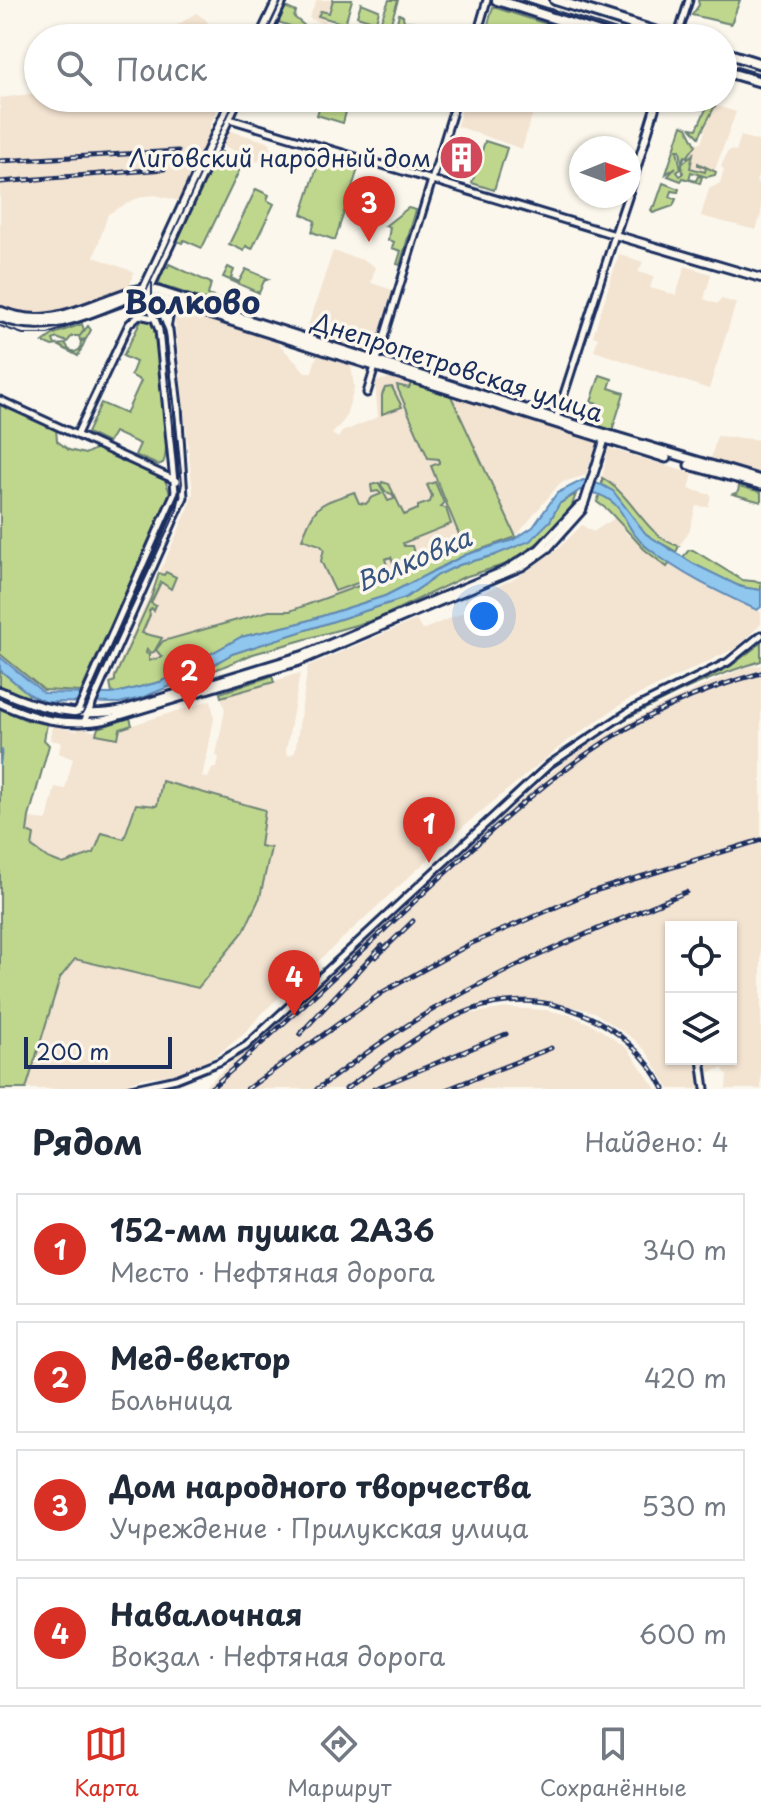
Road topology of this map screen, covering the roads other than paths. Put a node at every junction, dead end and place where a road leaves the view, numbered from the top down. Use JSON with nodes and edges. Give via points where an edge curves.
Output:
{"nodes":[{"id":1,"x":277,"y":0,"type":"edge"},
{"id":2,"x":284,"y":0,"type":"edge"},
{"id":3,"x":487,"y":0,"type":"edge"},
{"id":4,"x":497,"y":0,"type":"edge"},
{"id":5,"x":555,"y":0,"type":"edge"},
{"id":6,"x":689,"y":0,"type":"edge"},
{"id":7,"x":266,"y":24,"type":"edge"},
{"id":8,"x":273,"y":24,"type":"edge"},
{"id":9,"x":480,"y":24,"type":"edge"},
{"id":10,"x":572,"y":24,"type":"edge"},
{"id":11,"x":632,"y":24,"type":"edge"},
{"id":12,"x":681,"y":24,"type":"edge"},
{"id":13,"x":737,"y":56,"type":"edge"},
{"id":14,"x":761,"y":64,"type":"edge"},
{"id":15,"x":737,"y":75,"type":"edge"},
{"id":16,"x":761,"y":82,"type":"edge"},
{"id":17,"x":228,"y":112,"type":"edge"},
{"id":18,"x":230,"y":112,"type":"edge"},
{"id":19,"x":453,"y":112,"type":"edge"},
{"id":20,"x":654,"y":112,"type":"edge"},
{"id":21,"x":226,"y":118,"type":"junction"},
{"id":22,"x":641,"y":152,"type":"edge"},
{"id":23,"x":432,"y":180,"type":"junction"},
{"id":24,"x":624,"y":208,"type":"edge"},
{"id":25,"x":615,"y":235,"type":"junction"},
{"id":26,"x":761,"y":278,"type":"edge"},
{"id":27,"x":149,"y":292,"type":"junction"},
{"id":28,"x":179,"y":304,"type":"junction"},
{"id":29,"x":0,"y":314,"type":"edge"},
{"id":30,"x":156,"y":322,"type":"junction"},
{"id":31,"x":167,"y":323,"type":"junction"},
{"id":32,"x":375,"y":364,"type":"junction"},
{"id":33,"x":367,"y":393,"type":"dead end"},
{"id":34,"x":0,"y":400,"type":"edge"},
{"id":35,"x":555,"y":421,"type":"junction"},
{"id":36,"x":77,"y":434,"type":"junction"},
{"id":37,"x":606,"y":437,"type":"junction"},
{"id":38,"x":175,"y":480,"type":"junction"},
{"id":39,"x":761,"y":482,"type":"edge"},
{"id":40,"x":185,"y":485,"type":"junction"},
{"id":41,"x":584,"y":504,"type":"junction"},
{"id":42,"x":761,"y":635,"type":"edge"},
{"id":43,"x":0,"y":691,"type":"edge"},
{"id":44,"x":0,"y":703,"type":"edge"},
{"id":45,"x":80,"y":707,"type":"junction"},
{"id":46,"x":88,"y":712,"type":"junction"},
{"id":47,"x":84,"y":722,"type":"junction"},
{"id":48,"x":702,"y":1065,"type":"edge"},
{"id":49,"x":130,"y":1089,"type":"edge"},
{"id":50,"x":705,"y":1089,"type":"edge"}],
"edges":[{"from":1,"to":7,"type":"street"},
{"from":2,"to":8,"type":"street"},
{"from":3,"to":9,"type":"street"},
{"from":4,"to":10,"type":"main road"},
{"from":5,"to":11,"type":"main road"},
{"from":6,"to":12,"type":"street"},
{"from":13,"to":14,"type":"main road"},
{"from":15,"to":16,"type":"main road"},
{"from":17,"to":21,"type":"street"},
{"from":18,"to":21,"type":"street"},
{"from":19,"to":23,"type":"street"},
{"from":20,"to":22,"type":"street"},
{"from":21,"to":23,"type":"street"},
{"from":21,"to":27,"type":"street"},
{"from":23,"to":25,"type":"street"},
{"from":23,"to":32,"type":"street"},
{"from":24,"to":25,"type":"street"},
{"from":25,"to":26,"type":"street"},
{"from":25,"to":35,"type":"street"},
{"from":27,"to":28,"type":"main road","name":"Днепропетровская улица"},
{"from":27,"to":29,"type":"main road","via":[[45,320]]},
{"from":27,"to":30,"type":"street"},
{"from":27,"to":31,"type":"street"},
{"from":27,"to":32,"type":"main road","name":"Днепропетровская улица"},
{"from":28,"to":31,"type":"main road","via":[[169,312]]},
{"from":28,"to":32,"type":"main road","name":"Днепропетровская улица"},
{"from":30,"to":36,"type":"street","via":[[147,315],[134,317]]},
{"from":30,"to":38,"type":"street"},
{"from":31,"to":40,"type":"street"},
{"from":32,"to":33,"type":"street"},
{"from":32,"to":35,"type":"main road","name":"Днепропетровская улица"},
{"from":34,"to":36,"type":"street"},
{"from":35,"to":37,"type":"main road","name":"Днепропетровская улица"},
{"from":36,"to":38,"type":"street"},
{"from":37,"to":39,"type":"main road","name":"Днепропетровская улица"},
{"from":37,"to":41,"type":"street"},
{"from":38,"to":40,"type":"street"},
{"from":38,"to":45,"type":"street","via":[[172,505]]},
{"from":40,"to":46,"type":"street","via":[[181,508]]},
{"from":41,"to":46,"type":"street","via":[[534,553],[455,592],[295,658],[122,710]]},
{"from":41,"to":47,"type":"street","via":[[548,548],[500,577],[298,662]]},
{"from":42,"to":49,"type":"street","via":[[728,662],[631,710],[550,764],[246,1046],[176,1079]]},
{"from":43,"to":45,"type":"street","via":[[34,706]]},
{"from":44,"to":47,"type":"street","via":[[38,717]]},
{"from":45,"to":46,"type":"street"},
{"from":46,"to":47,"type":"street"},
{"from":48,"to":50,"type":"street"}]}
